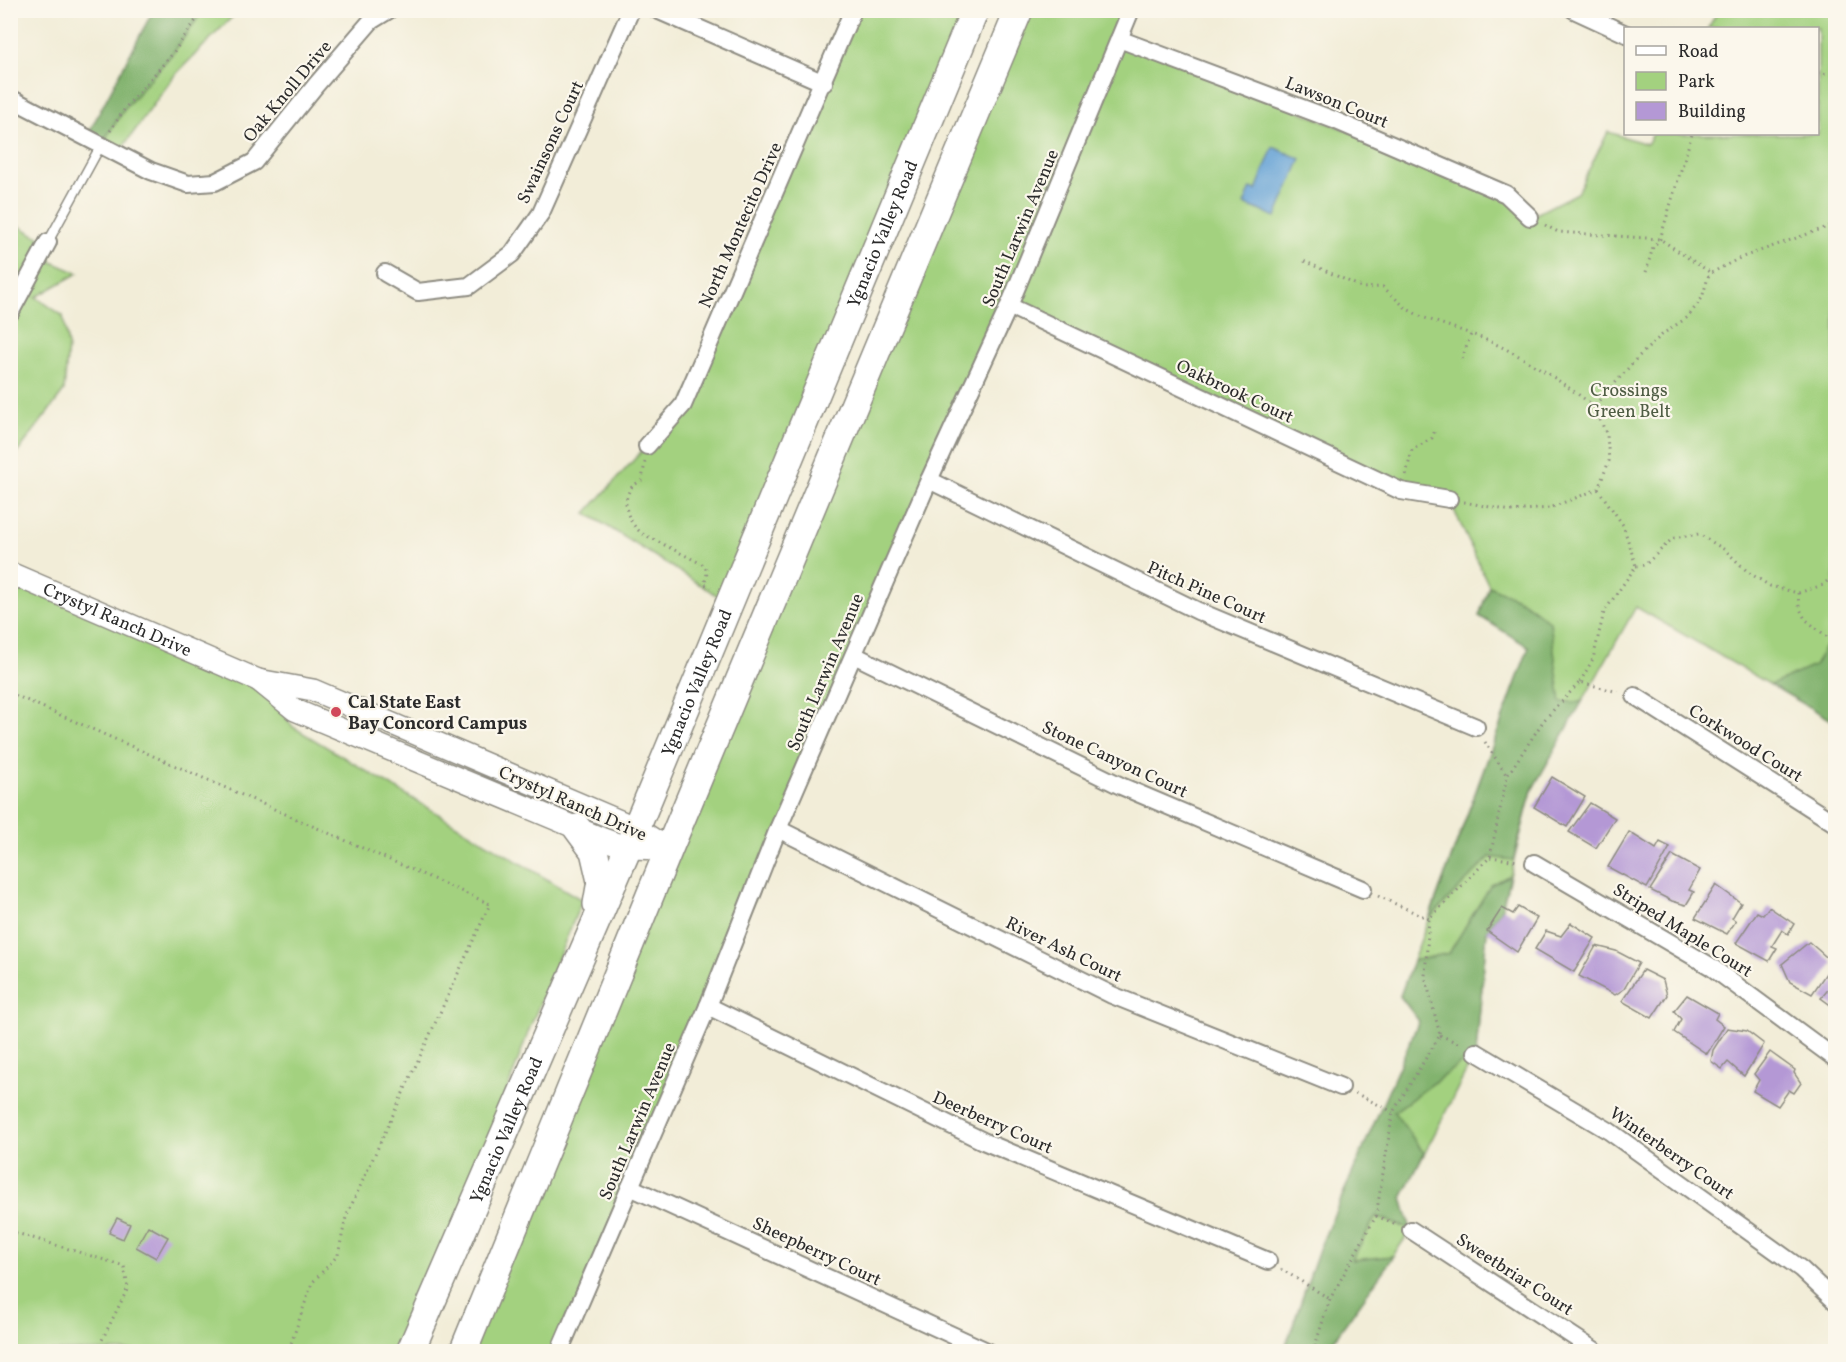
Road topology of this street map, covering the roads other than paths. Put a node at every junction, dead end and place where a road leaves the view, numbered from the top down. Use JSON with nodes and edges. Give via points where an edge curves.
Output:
{"nodes":[{"id":1,"x":389,"y":10,"type":"edge"},
{"id":2,"x":631,"y":10,"type":"edge"},
{"id":3,"x":657,"y":10,"type":"edge"},
{"id":4,"x":853,"y":10,"type":"edge"},
{"id":5,"x":975,"y":10,"type":"edge"},
{"id":6,"x":1019,"y":10,"type":"edge"},
{"id":7,"x":1131,"y":10,"type":"edge"},
{"id":8,"x":1574,"y":10,"type":"edge"},
{"id":9,"x":1624,"y":33,"type":"edge"},
{"id":10,"x":1119,"y":39,"type":"junction"},
{"id":11,"x":824,"y":83,"type":"junction"},
{"id":12,"x":10,"y":98,"type":"edge"},
{"id":13,"x":101,"y":145,"type":"junction"},
{"id":14,"x":1530,"y":217,"type":"road end"},
{"id":15,"x":48,"y":242,"type":"joint"},
{"id":16,"x":385,"y":273,"type":"dead end"},
{"id":17,"x":1009,"y":306,"type":"junction"},
{"id":18,"x":10,"y":313,"type":"edge"},
{"id":19,"x":647,"y":446,"type":"road end"},
{"id":20,"x":928,"y":480,"type":"junction"},
{"id":21,"x":1449,"y":499,"type":"road end"},
{"id":22,"x":10,"y":573,"type":"edge"},
{"id":23,"x":854,"y":655,"type":"junction"},
{"id":24,"x":258,"y":680,"type":"junction"},
{"id":25,"x":1635,"y":696,"type":"road end"},
{"id":26,"x":1476,"y":727,"type":"road end"},
{"id":27,"x":1836,"y":824,"type":"edge"},
{"id":28,"x":577,"y":828,"type":"junction"},
{"id":29,"x":778,"y":829,"type":"junction"},
{"id":30,"x":632,"y":838,"type":"junction"},
{"id":31,"x":669,"y":849,"type":"junction"},
{"id":32,"x":1534,"y":863,"type":"road end"},
{"id":33,"x":1363,"y":889,"type":"road end"},
{"id":34,"x":591,"y":934,"type":"junction"},
{"id":35,"x":708,"y":1006,"type":"junction"},
{"id":36,"x":1476,"y":1052,"type":"road end"},
{"id":37,"x":1836,"y":1059,"type":"edge"},
{"id":38,"x":1341,"y":1086,"type":"road end"},
{"id":39,"x":630,"y":1187,"type":"junction"},
{"id":40,"x":1411,"y":1230,"type":"dead end"},
{"id":41,"x":1268,"y":1261,"type":"road end"},
{"id":42,"x":1836,"y":1302,"type":"edge"},
{"id":43,"x":410,"y":1352,"type":"edge"},
{"id":44,"x":463,"y":1352,"type":"edge"},
{"id":45,"x":559,"y":1352,"type":"edge"},
{"id":46,"x":989,"y":1352,"type":"edge"},
{"id":47,"x":1597,"y":1352,"type":"edge"}],
"edges":[{"from":1,"to":13,"type":"street","name":"Oak Knoll Drive","via":[[371,21],[254,162],[215,182],[188,184],[151,171]]},
{"from":2,"to":16,"type":"street","name":"Swainsons Court","via":[[541,213],[512,254],[469,286],[418,292]]},
{"from":3,"to":11,"type":"street"},
{"from":4,"to":11,"type":"street","name":"North Montecito Drive"},
{"from":5,"to":30,"type":"highway","name":"Ygnacio Valley Road"},
{"from":6,"to":31,"type":"highway"},
{"from":7,"to":10,"type":"street","name":"South Larwin Avenue"},
{"from":8,"to":9,"type":"street"},
{"from":10,"to":14,"type":"street","name":"Lawson Court","via":[[1334,120],[1506,194]]},
{"from":10,"to":17,"type":"street","name":"South Larwin Avenue"},
{"from":11,"to":19,"type":"street","name":"North Montecito Drive","via":[[683,405]]},
{"from":12,"to":13,"type":"street","name":"Oak Knoll Drive"},
{"from":13,"to":15,"type":"lane"},
{"from":15,"to":18,"type":"street"},
{"from":17,"to":20,"type":"street","name":"South Larwin Avenue"},
{"from":17,"to":21,"type":"street","name":"Oakbrook Court","via":[[1401,491]]},
{"from":20,"to":23,"type":"street","name":"South Larwin Avenue"},
{"from":20,"to":26,"type":"street","name":"Pitch Pine Court","via":[[1198,611]]},
{"from":22,"to":24,"type":"street","name":"Crystyl Ranch Drive"},
{"from":23,"to":29,"type":"street","name":"South Larwin Avenue"},
{"from":23,"to":33,"type":"street","name":"Stone Canyon Court","via":[[1120,786]]},
{"from":24,"to":28,"type":"street","name":"Crystyl Ranch Drive","via":[[295,710]]},
{"from":24,"to":30,"type":"street","name":"Crystyl Ranch Drive","via":[[313,690]]},
{"from":25,"to":27,"type":"street","name":"Corkwood Court"},
{"from":28,"to":30,"type":"street","name":"Crystyl Ranch Drive"},
{"from":28,"to":34,"type":"highway","via":[[594,851],[602,881]]},
{"from":29,"to":35,"type":"street","name":"South Larwin Avenue"},
{"from":29,"to":38,"type":"street","name":"River Ash Court","via":[[1112,995]]},
{"from":30,"to":31,"type":"street","name":"Crystyl Ranch Drive"},
{"from":30,"to":34,"type":"highway","name":"Ygnacio Valley Road"},
{"from":31,"to":44,"type":"highway"},
{"from":32,"to":37,"type":"street","name":"Striped Maple Court","via":[[1710,966]]},
{"from":34,"to":43,"type":"highway","name":"Ygnacio Valley Road"},
{"from":35,"to":39,"type":"street","name":"South Larwin Avenue"},
{"from":35,"to":41,"type":"street","name":"Deerberry Court","via":[[983,1141]]},
{"from":36,"to":42,"type":"street","name":"Winterberry Court","via":[[1609,1131],[1801,1269]]},
{"from":39,"to":45,"type":"street","name":"South Larwin Avenue"},
{"from":39,"to":46,"type":"street","name":"Sheepberry Court"},
{"from":40,"to":47,"type":"street","name":"Sweetbriar Court"}]}
